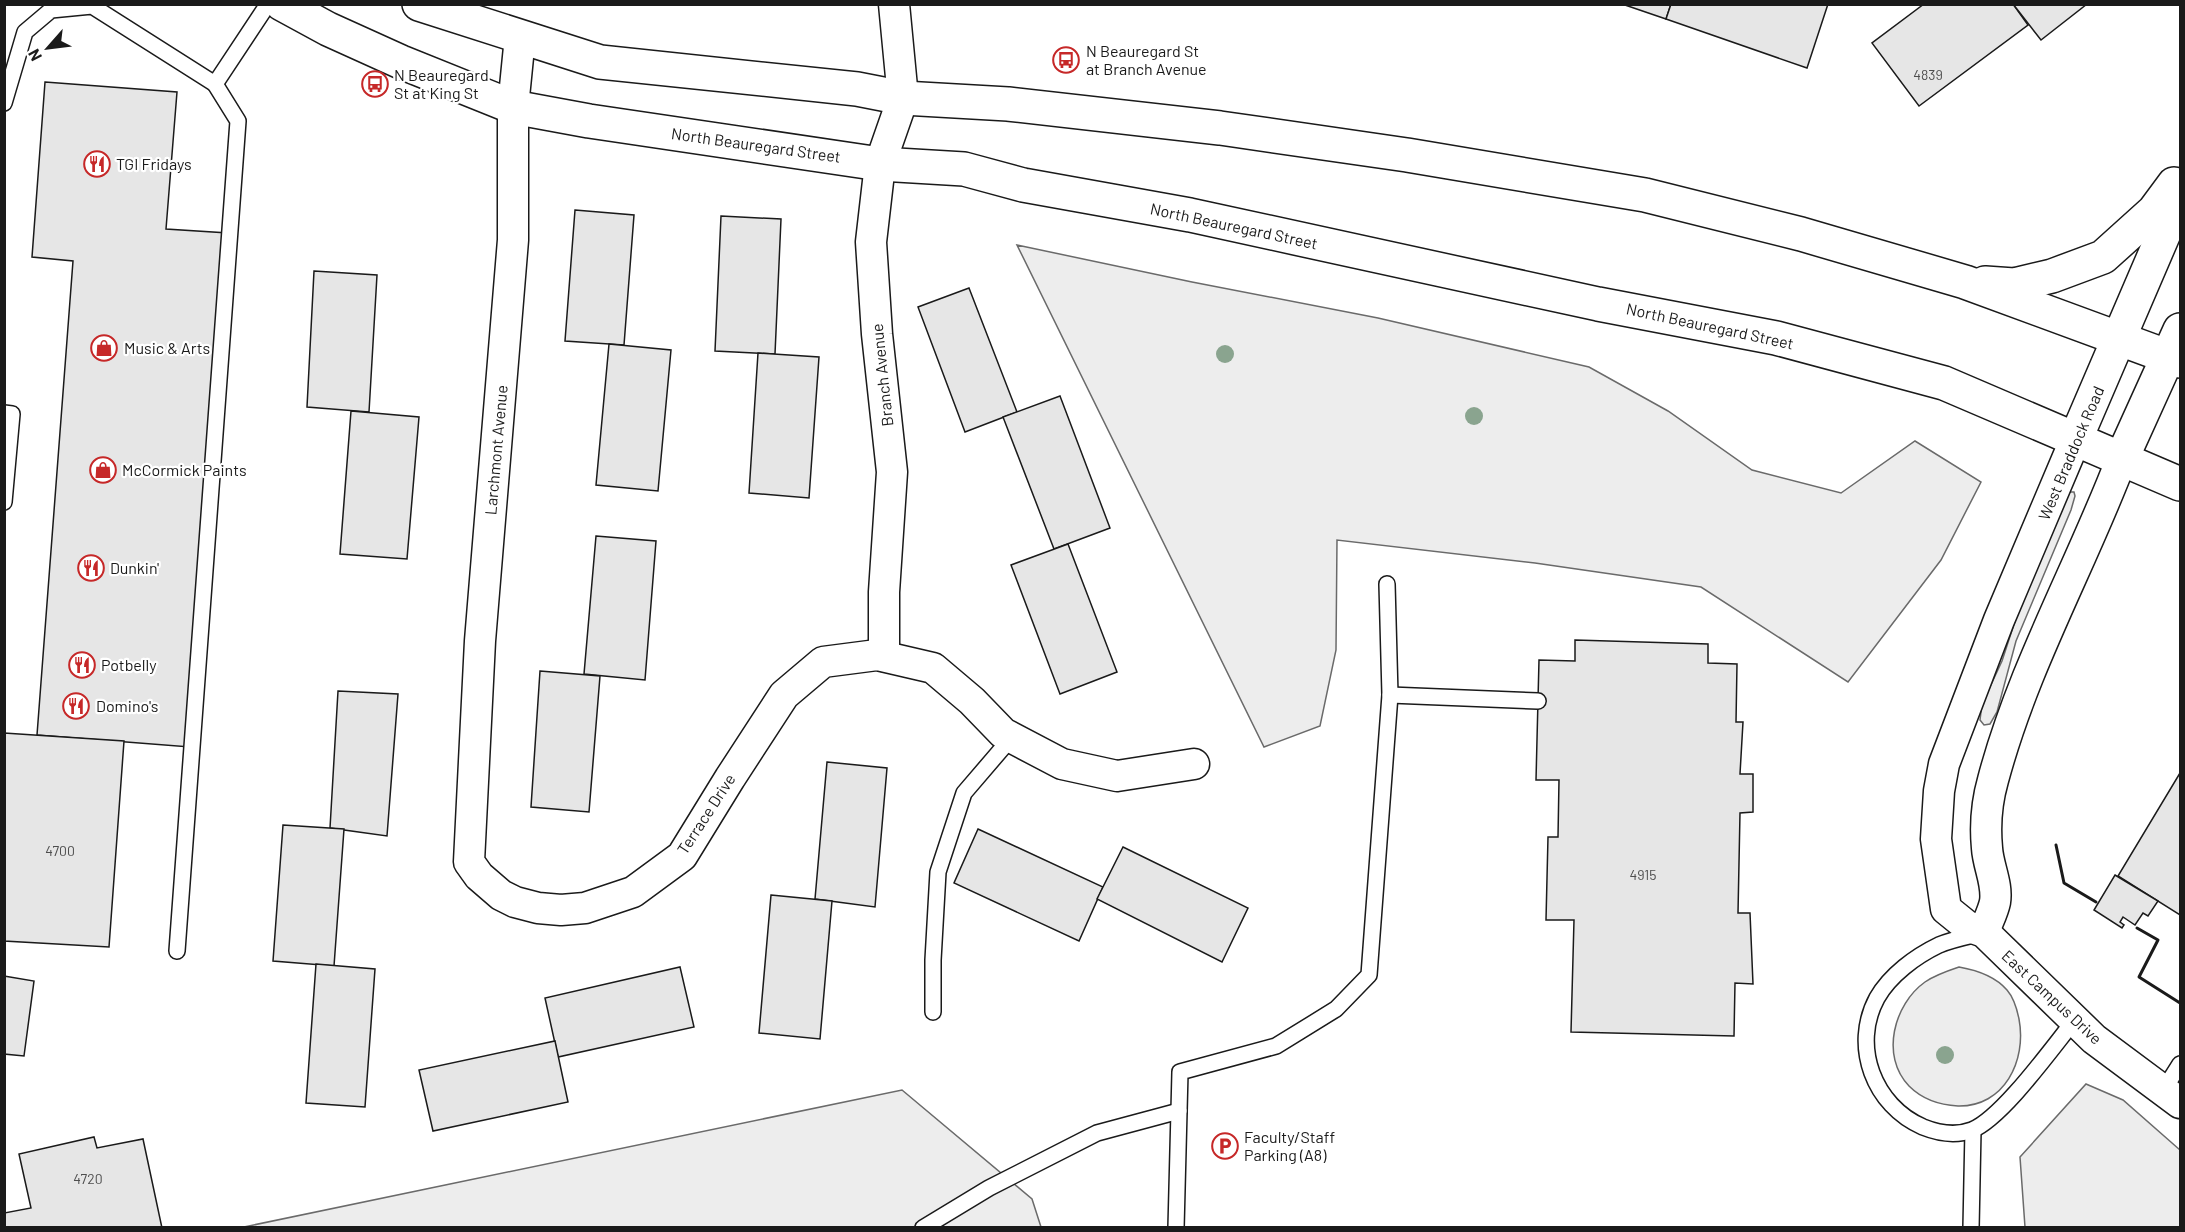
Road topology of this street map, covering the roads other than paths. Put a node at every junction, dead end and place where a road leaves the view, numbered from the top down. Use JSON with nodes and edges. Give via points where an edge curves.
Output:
{"nodes":[{"id":1,"x":268,"y":4,"type":"edge"},
{"id":2,"x":282,"y":4,"type":"edge"},
{"id":3,"x":419,"y":4,"type":"edge"},
{"id":4,"x":894,"y":4,"type":"edge"},
{"id":5,"x":453,"y":9,"type":"edge"},
{"id":6,"x":520,"y":37,"type":"junction"},
{"id":7,"x":215,"y":84,"type":"junction"},
{"id":8,"x":903,"y":98,"type":"junction"},
{"id":9,"x":4,"y":103,"type":"edge"},
{"id":10,"x":513,"y":107,"type":"junction"},
{"id":11,"x":880,"y":164,"type":"junction"},
{"id":12,"x":2181,"y":175,"type":"edge"},
{"id":13,"x":2181,"y":196,"type":"edge"},
{"id":14,"x":1965,"y":282,"type":"junction"},
{"id":15,"x":2120,"y":338,"type":"junction"},
{"id":16,"x":2177,"y":349,"type":"edge"},
{"id":17,"x":4,"y":413,"type":"edge"},
{"id":18,"x":2076,"y":438,"type":"junction"},
{"id":19,"x":2122,"y":458,"type":"junction"},
{"id":20,"x":2181,"y":484,"type":"edge"},
{"id":21,"x":4,"y":502,"type":"edge"},
{"id":22,"x":1387,"y":584,"type":"dead end"},
{"id":23,"x":885,"y":656,"type":"junction"},
{"id":24,"x":1390,"y":695,"type":"junction"},
{"id":25,"x":1538,"y":701,"type":"dead end"},
{"id":26,"x":1966,"y":711,"type":"joint"},
{"id":27,"x":1012,"y":736,"type":"junction"},
{"id":28,"x":1194,"y":764,"type":"dead end"},
{"id":29,"x":469,"y":862,"type":"joint"},
{"id":30,"x":1984,"y":932,"type":"junction"},
{"id":31,"x":177,"y":951,"type":"dead end"},
{"id":32,"x":933,"y":1012,"type":"dead end"},
{"id":33,"x":2074,"y":1021,"type":"junction"},
{"id":34,"x":2181,"y":1064,"type":"edge"},
{"id":35,"x":2172,"y":1097,"type":"edge"},
{"id":36,"x":1179,"y":1112,"type":"junction"},
{"id":37,"x":1973,"y":1130,"type":"junction"},
{"id":38,"x":923,"y":1227,"type":"edge"},
{"id":39,"x":1176,"y":1227,"type":"edge"},
{"id":40,"x":1971,"y":1227,"type":"edge"}],
"edges":[{"from":1,"to":7,"type":"lane"},
{"from":2,"to":10,"type":"main road","name":"North Beauregard Street","via":[[401,62]]},
{"from":3,"to":5,"type":"main road"},
{"from":4,"to":8,"type":"street"},
{"from":5,"to":6,"type":"main road"},
{"from":6,"to":8,"type":"main road","via":[[600,62],[857,88]]},
{"from":6,"to":10,"type":"street","name":"Larchmont Avenue"},
{"from":7,"to":9,"type":"lane","via":[[92,6],[51,10],[25,32]]},
{"from":7,"to":31,"type":"lane","via":[[238,121]]},
{"from":8,"to":11,"type":"street","name":"Branch Avenue"},
{"from":8,"to":14,"type":"main road","via":[[1008,104],[1220,128],[1645,195],[1801,234]]},
{"from":10,"to":11,"type":"main road","name":"North Beauregard Street"},
{"from":10,"to":29,"type":"street","name":"Larchmont Avenue","via":[[513,240],[480,641]]},
{"from":11,"to":18,"type":"main road","name":"North Beauregard Street","via":[[964,169],[1023,186],[1190,215],[1598,304],[1776,338],[1944,383]]},
{"from":11,"to":23,"type":"street","name":"Branch Avenue","via":[[871,242],[892,472],[884,592]]},
{"from":12,"to":14,"type":"main road","via":[[2154,212],[2103,256],[2052,276],[2014,285]]},
{"from":13,"to":15,"type":"main road","name":"West Braddock Road"},
{"from":14,"to":15,"type":"main road"},
{"from":15,"to":16,"type":"main road"},
{"from":15,"to":18,"type":"main road","name":"West Braddock Road"},
{"from":16,"to":19,"type":"main road"},
{"from":17,"to":21,"type":"lane","via":[[12,414]]},
{"from":18,"to":19,"type":"main road","name":"North Beauregard Street"},
{"from":18,"to":26,"type":"street","name":"West Braddock Road","via":[[1999,620]]},
{"from":19,"to":20,"type":"main road","name":"North Beauregard Street"},
{"from":19,"to":30,"type":"street","via":[[2054,614],[2007,732],[1992,783],[1987,849],[1995,902]]},
{"from":22,"to":24,"type":"lane"},
{"from":23,"to":27,"type":"street","name":"Terrace Drive","via":[[933,668],[1003,733]]},
{"from":23,"to":29,"type":"street","name":"Terrace Drive","via":[[823,662],[784,695],[682,856],[633,892],[585,908],[538,908],[501,895]]},
{"from":24,"to":25,"type":"lane"},
{"from":24,"to":36,"type":"lane","via":[[1369,975],[1336,1009],[1276,1046],[1180,1072]]},
{"from":26,"to":30,"type":"street","name":"East Campus Drive","via":[[1944,764],[1936,838],[1946,909],[1967,926]]},
{"from":27,"to":28,"type":"street","via":[[1062,764],[1117,776]]},
{"from":27,"to":32,"type":"lane","via":[[964,793],[938,872]]},
{"from":30,"to":33,"type":"street","name":"East Campus Drive"},
{"from":30,"to":37,"type":"lane","via":[[1940,944],[1917,957],[1879,995],[1866,1029],[1872,1074],[1889,1103],[1909,1121],[1934,1132],[1956,1134]]},
{"from":33,"to":35,"type":"street","name":"East Campus Drive"},
{"from":33,"to":37,"type":"lane","via":[[1995,1114]]},
{"from":34,"to":35,"type":"lane"},
{"from":36,"to":38,"type":"lane","via":[[1097,1132]]},
{"from":36,"to":39,"type":"lane"},
{"from":37,"to":40,"type":"lane"}]}
